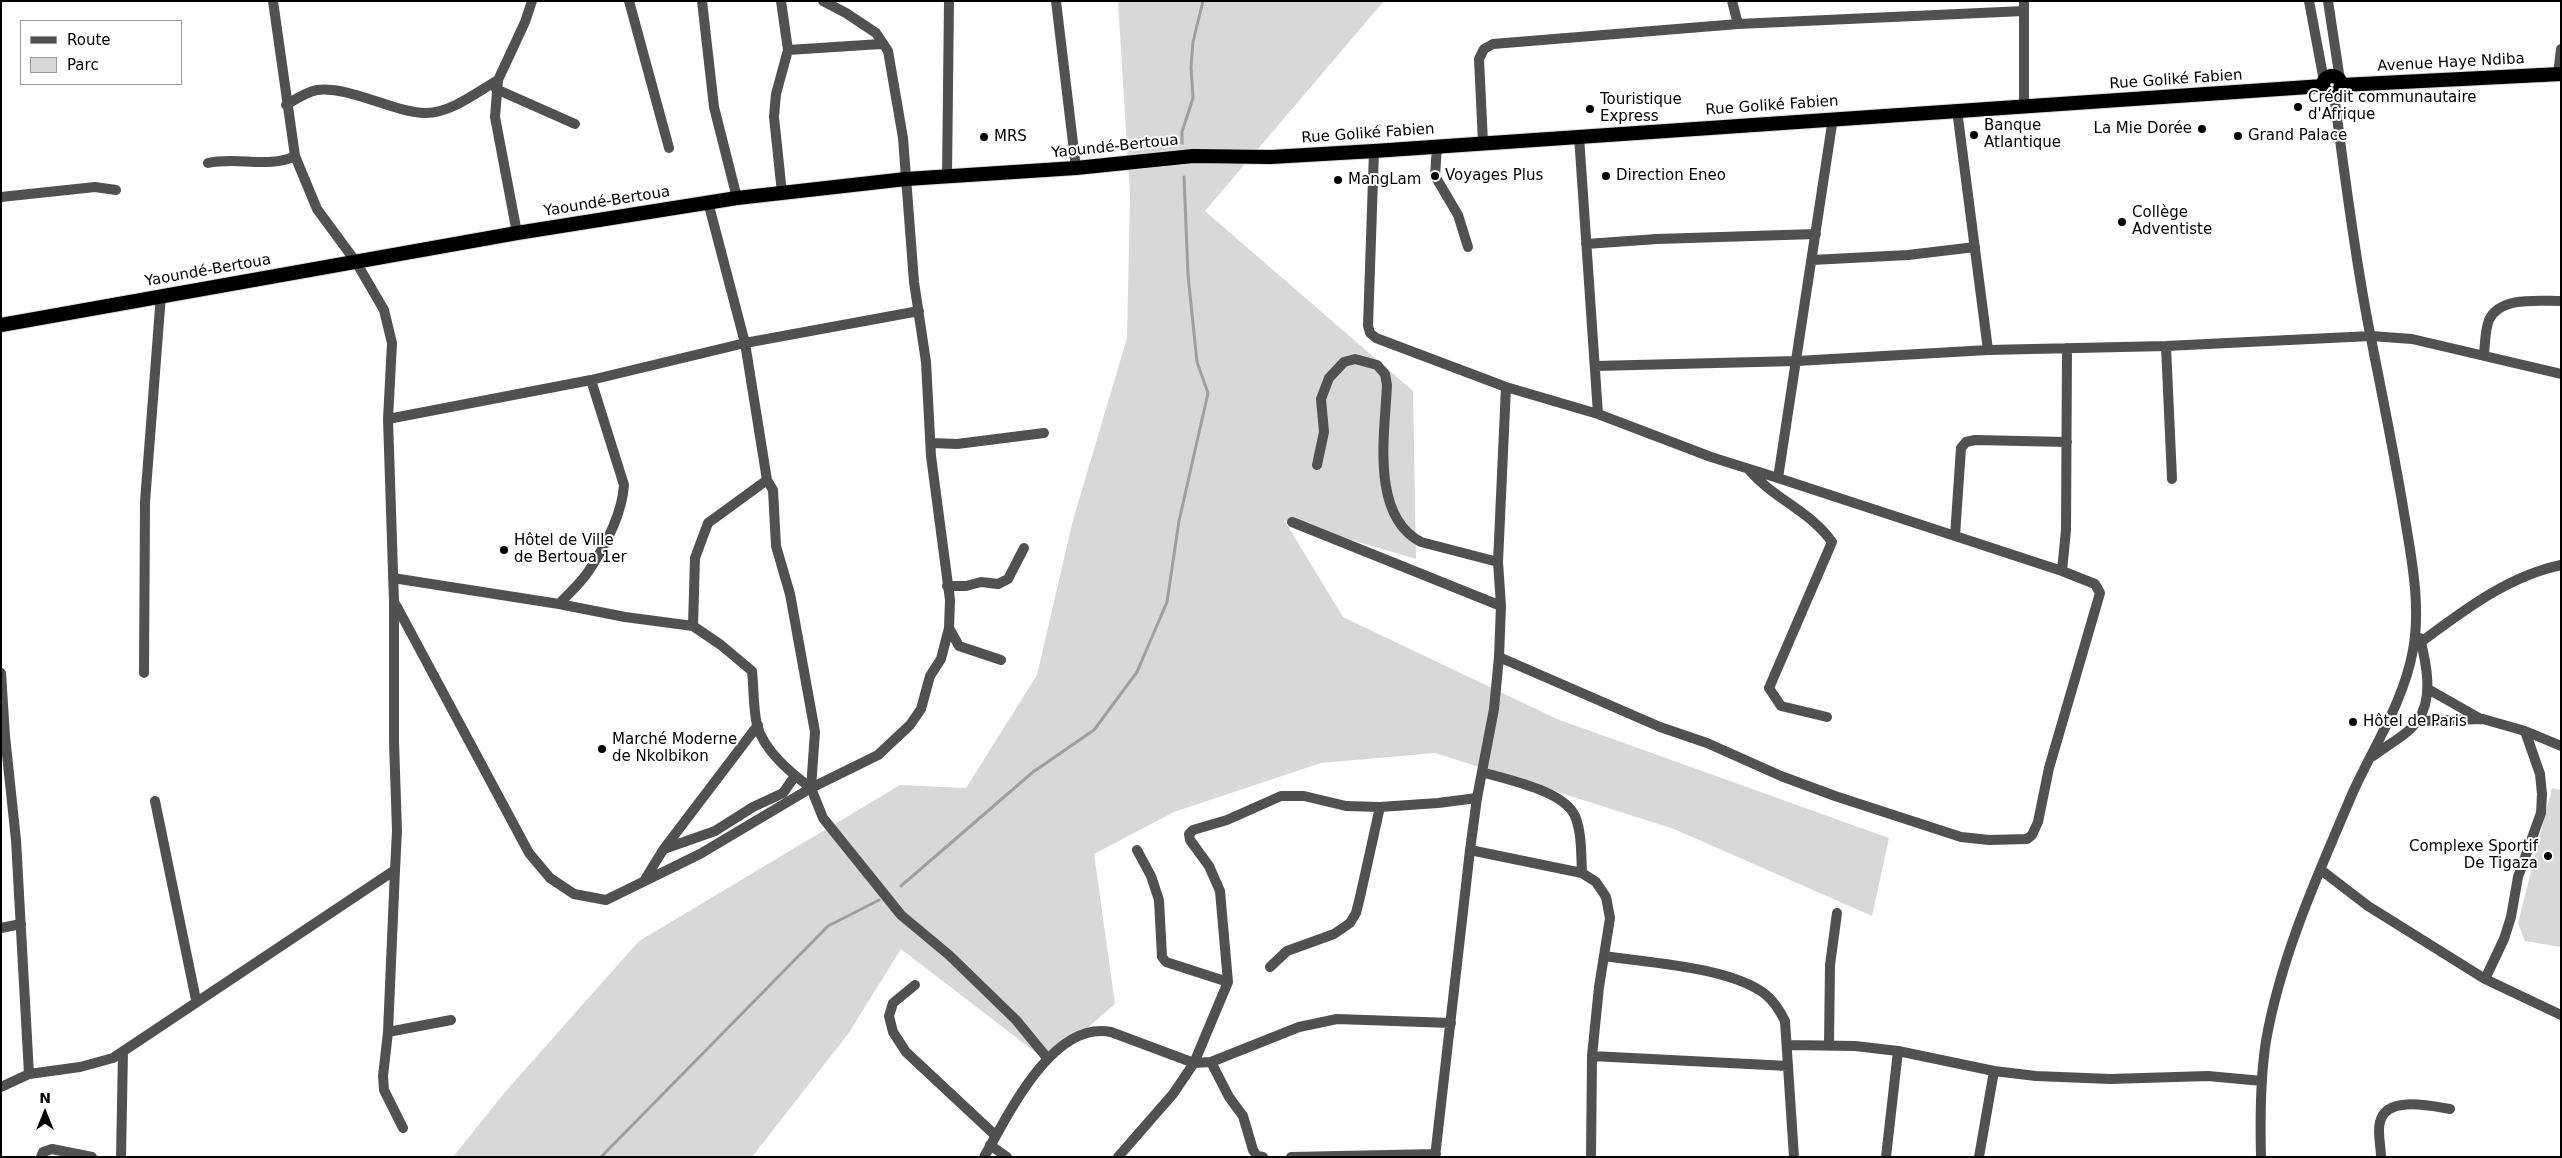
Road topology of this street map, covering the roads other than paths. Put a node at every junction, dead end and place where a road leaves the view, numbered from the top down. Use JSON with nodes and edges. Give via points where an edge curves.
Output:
{"nodes":[{"id":1,"x":273,"y":1,"type":"edge"},
{"id":2,"x":532,"y":1,"type":"edge"},
{"id":3,"x":629,"y":1,"type":"edge"},
{"id":4,"x":702,"y":1,"type":"edge"},
{"id":5,"x":781,"y":1,"type":"edge"},
{"id":6,"x":822,"y":1,"type":"edge"},
{"id":7,"x":949,"y":1,"type":"edge"},
{"id":8,"x":1056,"y":1,"type":"edge"},
{"id":9,"x":1732,"y":1,"type":"edge"},
{"id":10,"x":2309,"y":1,"type":"edge"},
{"id":11,"x":2328,"y":1,"type":"edge"},
{"id":12,"x":2024,"y":6,"type":"edge"},
{"id":13,"x":1738,"y":24,"type":"junction"},
{"id":14,"x":882,"y":44,"type":"junction"},
{"id":15,"x":2561,"y":49,"type":"edge"},
{"id":16,"x":788,"y":50,"type":"junction"},
{"id":17,"x":2559,"y":74,"type":"edge"},
{"id":18,"x":497,"y":84,"type":"junction"},
{"id":19,"x":2333,"y":85,"type":"junction"},
{"id":20,"x":286,"y":105,"type":"junction"},
{"id":21,"x":2024,"y":106,"type":"junction"},
{"id":22,"x":1957,"y":110,"type":"junction"},
{"id":23,"x":1834,"y":118,"type":"junction"},
{"id":24,"x":575,"y":124,"type":"dead end"},
{"id":25,"x":1579,"y":136,"type":"junction"},
{"id":26,"x":1484,"y":143,"type":"junction"},
{"id":27,"x":1436,"y":146,"type":"junction"},
{"id":28,"x":669,"y":148,"type":"dead end"},
{"id":29,"x":1374,"y":151,"type":"junction"},
{"id":30,"x":295,"y":156,"type":"junction"},
{"id":31,"x":1224,"y":157,"type":"joint"},
{"id":32,"x":208,"y":163,"type":"dead end"},
{"id":33,"x":1076,"y":168,"type":"junction"},
{"id":34,"x":947,"y":177,"type":"junction"},
{"id":35,"x":906,"y":179,"type":"junction"},
{"id":36,"x":116,"y":190,"type":"dead end"},
{"id":37,"x":782,"y":192,"type":"junction"},
{"id":38,"x":1,"y":196,"type":"edge"},
{"id":39,"x":737,"y":198,"type":"junction"},
{"id":40,"x":708,"y":202,"type":"junction"},
{"id":41,"x":517,"y":233,"type":"junction"},
{"id":42,"x":1816,"y":234,"type":"junction"},
{"id":43,"x":1586,"y":244,"type":"junction"},
{"id":44,"x":1468,"y":247,"type":"dead end"},
{"id":45,"x":1975,"y":247,"type":"junction"},
{"id":46,"x":1812,"y":260,"type":"junction"},
{"id":47,"x":356,"y":262,"type":"junction"},
{"id":48,"x":161,"y":295,"type":"junction"},
{"id":49,"x":2561,"y":301,"type":"edge"},
{"id":50,"x":919,"y":311,"type":"junction"},
{"id":51,"x":1,"y":325,"type":"edge"},
{"id":52,"x":2371,"y":336,"type":"junction"},
{"id":53,"x":745,"y":343,"type":"junction"},
{"id":54,"x":2166,"y":346,"type":"junction"},
{"id":55,"x":2067,"y":348,"type":"junction"},
{"id":56,"x":1988,"y":350,"type":"junction"},
{"id":57,"x":2484,"y":355,"type":"junction"},
{"id":58,"x":1797,"y":360,"type":"junction"},
{"id":59,"x":1595,"y":366,"type":"junction"},
{"id":60,"x":2561,"y":374,"type":"edge"},
{"id":61,"x":591,"y":380,"type":"junction"},
{"id":62,"x":1506,"y":387,"type":"junction"},
{"id":63,"x":1598,"y":414,"type":"junction"},
{"id":64,"x":388,"y":419,"type":"junction"},
{"id":65,"x":1044,"y":433,"type":"dead end"},
{"id":66,"x":2067,"y":442,"type":"junction"},
{"id":67,"x":932,"y":444,"type":"junction"},
{"id":68,"x":1316,"y":465,"type":"dead end"},
{"id":69,"x":1749,"y":469,"type":"junction"},
{"id":70,"x":1778,"y":478,"type":"junction"},
{"id":71,"x":2172,"y":479,"type":"dead end"},
{"id":72,"x":767,"y":480,"type":"junction"},
{"id":73,"x":1292,"y":522,"type":"dead end"},
{"id":74,"x":1955,"y":536,"type":"junction"},
{"id":75,"x":1024,"y":548,"type":"dead end"},
{"id":76,"x":1498,"y":562,"type":"junction"},
{"id":77,"x":2561,"y":565,"type":"edge"},
{"id":78,"x":2062,"y":571,"type":"junction"},
{"id":79,"x":392,"y":578,"type":"junction"},
{"id":80,"x":948,"y":586,"type":"junction"},
{"id":81,"x":394,"y":602,"type":"junction"},
{"id":82,"x":559,"y":604,"type":"junction"},
{"id":83,"x":1501,"y":606,"type":"junction"},
{"id":84,"x":2416,"y":625,"type":"junction"},
{"id":85,"x":693,"y":626,"type":"junction"},
{"id":86,"x":949,"y":628,"type":"junction"},
{"id":87,"x":2421,"y":642,"type":"junction"},
{"id":88,"x":1499,"y":657,"type":"junction"},
{"id":89,"x":1001,"y":660,"type":"dead end"},
{"id":90,"x":1,"y":673,"type":"edge"},
{"id":91,"x":144,"y":673,"type":"dead end"},
{"id":92,"x":2428,"y":689,"type":"junction"},
{"id":93,"x":1827,"y":717,"type":"dead end"},
{"id":94,"x":2483,"y":719,"type":"junction"},
{"id":95,"x":2418,"y":721,"type":"junction"},
{"id":96,"x":758,"y":726,"type":"junction"},
{"id":97,"x":2525,"y":731,"type":"junction"},
{"id":98,"x":3,"y":737,"type":"edge"},
{"id":99,"x":2561,"y":746,"type":"edge"},
{"id":100,"x":2371,"y":757,"type":"junction"},
{"id":101,"x":1482,"y":772,"type":"junction"},
{"id":102,"x":795,"y":776,"type":"junction"},
{"id":103,"x":811,"y":788,"type":"junction"},
{"id":104,"x":1477,"y":798,"type":"junction"},
{"id":105,"x":155,"y":801,"type":"dead end"},
{"id":106,"x":1380,"y":807,"type":"junction"},
{"id":107,"x":663,"y":850,"type":"junction"},
{"id":108,"x":1137,"y":850,"type":"dead end"},
{"id":109,"x":1470,"y":850,"type":"junction"},
{"id":110,"x":395,"y":870,"type":"junction"},
{"id":111,"x":2321,"y":870,"type":"junction"},
{"id":112,"x":1582,"y":874,"type":"junction"},
{"id":113,"x":644,"y":881,"type":"junction"},
{"id":114,"x":1836,"y":913,"type":"dead end"},
{"id":115,"x":21,"y":924,"type":"junction"},
{"id":116,"x":1,"y":928,"type":"edge"},
{"id":117,"x":1604,"y":956,"type":"junction"},
{"id":118,"x":1270,"y":967,"type":"dead end"},
{"id":119,"x":2485,"y":979,"type":"junction"},
{"id":120,"x":1228,"y":982,"type":"junction"},
{"id":121,"x":915,"y":985,"type":"dead end"},
{"id":122,"x":196,"y":1000,"type":"junction"},
{"id":123,"x":2561,"y":1015,"type":"edge"},
{"id":124,"x":452,"y":1020,"type":"dead end"},
{"id":125,"x":1451,"y":1023,"type":"junction"},
{"id":126,"x":388,"y":1032,"type":"junction"},
{"id":127,"x":1788,"y":1044,"type":"junction"},
{"id":128,"x":1829,"y":1044,"type":"junction"},
{"id":129,"x":123,"y":1051,"type":"junction"},
{"id":130,"x":1898,"y":1051,"type":"junction"},
{"id":131,"x":1592,"y":1056,"type":"junction"},
{"id":132,"x":1048,"y":1059,"type":"junction"},
{"id":133,"x":1211,"y":1062,"type":"junction"},
{"id":134,"x":1194,"y":1063,"type":"junction"},
{"id":135,"x":1788,"y":1066,"type":"junction"},
{"id":136,"x":1994,"y":1071,"type":"junction"},
{"id":137,"x":29,"y":1074,"type":"junction"},
{"id":138,"x":2262,"y":1081,"type":"junction"},
{"id":139,"x":1,"y":1087,"type":"edge"},
{"id":140,"x":2450,"y":1109,"type":"dead end"},
{"id":141,"x":403,"y":1128,"type":"dead end"},
{"id":142,"x":996,"y":1136,"type":"junction"},
{"id":143,"x":990,"y":1146,"type":"junction"},
{"id":144,"x":1435,"y":1155,"type":"edge"},
{"id":145,"x":41,"y":1157,"type":"edge"},
{"id":146,"x":92,"y":1157,"type":"edge"},
{"id":147,"x":121,"y":1157,"type":"edge"},
{"id":148,"x":984,"y":1157,"type":"edge"},
{"id":149,"x":1007,"y":1157,"type":"edge"},
{"id":150,"x":1118,"y":1157,"type":"edge"},
{"id":151,"x":1264,"y":1157,"type":"edge"},
{"id":152,"x":1292,"y":1157,"type":"edge"},
{"id":153,"x":1591,"y":1157,"type":"edge"},
{"id":154,"x":1794,"y":1157,"type":"edge"},
{"id":155,"x":1886,"y":1157,"type":"edge"},
{"id":156,"x":1979,"y":1157,"type":"edge"},
{"id":157,"x":2261,"y":1157,"type":"edge"},
{"id":158,"x":2381,"y":1157,"type":"edge"}],
"edges":[{"from":1,"to":20,"type":"street"},
{"from":2,"to":18,"type":"street"},
{"from":3,"to":28,"type":"street"},
{"from":4,"to":39,"type":"street","via":[[714,107]]},
{"from":5,"to":16,"type":"street"},
{"from":6,"to":14,"type":"street","via":[[876,33]]},
{"from":7,"to":34,"type":"street"},
{"from":8,"to":33,"type":"street"},
{"from":9,"to":13,"type":"street"},
{"from":10,"to":19,"type":"street"},
{"from":11,"to":19,"type":"street"},
{"from":12,"to":13,"type":"street"},
{"from":12,"to":21,"type":"street"},
{"from":13,"to":26,"type":"street","via":[[1493,44],[1484,49],[1479,59]]},
{"from":14,"to":16,"type":"street"},
{"from":14,"to":35,"type":"street","via":[[888,51],[903,138]]},
{"from":15,"to":17,"type":"street"},
{"from":16,"to":37,"type":"street","via":[[776,94],[774,116]]},
{"from":17,"to":19,"type":"highway","name":"Avenue Haye Ndiba"},
{"from":18,"to":20,"type":"street","via":[[442,111],[426,113],[337,91],[317,90]]},
{"from":18,"to":24,"type":"street"},
{"from":18,"to":41,"type":"street","via":[[495,117]]},
{"from":19,"to":21,"type":"highway","name":"Rue Goliké Fabien"},
{"from":19,"to":52,"type":"street"},
{"from":20,"to":30,"type":"street"},
{"from":21,"to":22,"type":"highway","name":"Rue Goliké Fabien"},
{"from":22,"to":23,"type":"highway","name":"Rue Goliké Fabien"},
{"from":22,"to":45,"type":"street"},
{"from":23,"to":25,"type":"highway","name":"Rue Goliké Fabien"},
{"from":23,"to":42,"type":"street"},
{"from":25,"to":26,"type":"highway","name":"Rue Goliké Fabien"},
{"from":25,"to":43,"type":"street"},
{"from":26,"to":27,"type":"highway","name":"Rue Goliké Fabien"},
{"from":27,"to":29,"type":"highway","name":"Rue Goliké Fabien"},
{"from":27,"to":44,"type":"street","via":[[1434,176],[1458,215]]},
{"from":29,"to":31,"type":"highway","name":"Rue Goliké Fabien"},
{"from":29,"to":62,"type":"street","via":[[1370,333]]},
{"from":30,"to":32,"type":"street","via":[[285,161],[220,160]]},
{"from":30,"to":47,"type":"street","via":[[317,209]]},
{"from":31,"to":33,"type":"highway","name":"Yaoundé-Bertoua","via":[[1193,156]]},
{"from":33,"to":34,"type":"highway","name":"Yaoundé-Bertoua"},
{"from":34,"to":35,"type":"highway","name":"Yaoundé-Bertoua"},
{"from":35,"to":37,"type":"highway","name":"Yaoundé-Bertoua"},
{"from":35,"to":50,"type":"street"},
{"from":36,"to":38,"type":"street","via":[[95,187]]},
{"from":37,"to":39,"type":"highway","name":"Yaoundé-Bertoua"},
{"from":39,"to":40,"type":"highway","name":"Yaoundé-Bertoua"},
{"from":40,"to":41,"type":"highway","name":"Yaoundé-Bertoua"},
{"from":40,"to":53,"type":"street"},
{"from":41,"to":47,"type":"highway","name":"Yaoundé-Bertoua"},
{"from":42,"to":43,"type":"street"},
{"from":42,"to":46,"type":"street"},
{"from":43,"to":59,"type":"street"},
{"from":45,"to":46,"type":"street","via":[[1908,255]]},
{"from":45,"to":56,"type":"street"},
{"from":46,"to":58,"type":"street"},
{"from":47,"to":48,"type":"highway","name":"Yaoundé-Bertoua"},
{"from":47,"to":64,"type":"street","via":[[384,310],[392,343]]},
{"from":48,"to":51,"type":"highway","name":"Yaoundé-Bertoua"},
{"from":48,"to":91,"type":"street","via":[[145,502]]},
{"from":49,"to":57,"type":"street","via":[[2501,307],[2488,322]]},
{"from":50,"to":53,"type":"street"},
{"from":50,"to":67,"type":"street"},
{"from":52,"to":54,"type":"street"},
{"from":52,"to":57,"type":"street","via":[[2412,339]]},
{"from":52,"to":84,"type":"street","via":[[2412,559]]},
{"from":53,"to":61,"type":"street"},
{"from":53,"to":72,"type":"street"},
{"from":54,"to":55,"type":"street"},
{"from":54,"to":71,"type":"street"},
{"from":55,"to":56,"type":"street"},
{"from":55,"to":66,"type":"street"},
{"from":56,"to":58,"type":"street"},
{"from":57,"to":60,"type":"street"},
{"from":58,"to":59,"type":"street"},
{"from":58,"to":70,"type":"street"},
{"from":59,"to":63,"type":"street"},
{"from":61,"to":64,"type":"street"},
{"from":61,"to":82,"type":"street","via":[[624,485],[623,499],[587,573]]},
{"from":62,"to":63,"type":"street"},
{"from":62,"to":76,"type":"street"},
{"from":63,"to":69,"type":"street"},
{"from":64,"to":79,"type":"street"},
{"from":65,"to":67,"type":"street"},
{"from":66,"to":74,"type":"street","via":[[1966,442],[1961,448]]},
{"from":66,"to":78,"type":"street"},
{"from":67,"to":80,"type":"street"},
{"from":68,"to":76,"type":"street","via":[[1324,432],[1321,399],[1329,378],[1344,362],[1355,359],[1377,365],[1385,374],[1387,385],[1383,475],[1391,507],[1410,537]]},
{"from":69,"to":70,"type":"street"},
{"from":69,"to":93,"type":"street","via":[[1764,487],[1820,524],[1832,542],[1769,688],[1781,706]]},
{"from":70,"to":74,"type":"street"},
{"from":72,"to":85,"type":"street","via":[[708,523],[695,558]]},
{"from":72,"to":103,"type":"street","via":[[773,490],[776,546],[790,594],[815,732]]},
{"from":73,"to":83,"type":"street"},
{"from":74,"to":78,"type":"street"},
{"from":75,"to":80,"type":"street","via":[[1008,579],[998,584],[980,582]]},
{"from":76,"to":83,"type":"street"},
{"from":77,"to":87,"type":"street","via":[[2537,570],[2476,602]]},
{"from":78,"to":88,"type":"street","via":[[2095,584],[2100,593],[2049,768],[2038,822],[2027,839],[1961,837],[1834,796],[1660,727]]},
{"from":79,"to":81,"type":"street"},
{"from":79,"to":82,"type":"street"},
{"from":80,"to":86,"type":"street"},
{"from":81,"to":110,"type":"street"},
{"from":81,"to":113,"type":"street","via":[[529,853],[550,878],[574,894],[606,900]]},
{"from":82,"to":85,"type":"street"},
{"from":83,"to":88,"type":"street"},
{"from":84,"to":87,"type":"street"},
{"from":84,"to":100,"type":"street","via":[[2413,651],[2403,685]]},
{"from":85,"to":96,"type":"street","via":[[752,671]]},
{"from":86,"to":89,"type":"street","via":[[959,646]]},
{"from":86,"to":103,"type":"street","via":[[921,709],[910,725],[878,755]]},
{"from":87,"to":92,"type":"street"},
{"from":88,"to":101,"type":"street","via":[[1494,708]]},
{"from":90,"to":98,"type":"street"},
{"from":92,"to":94,"type":"street"},
{"from":92,"to":95,"type":"street","via":[[2426,704]]},
{"from":94,"to":95,"type":"street"},
{"from":94,"to":97,"type":"street"},
{"from":95,"to":100,"type":"street"},
{"from":96,"to":102,"type":"street","via":[[769,748]]},
{"from":96,"to":107,"type":"street"},
{"from":97,"to":99,"type":"street"},
{"from":97,"to":119,"type":"street","via":[[2540,774],[2541,814],[2520,871],[2504,939]]},
{"from":98,"to":115,"type":"street","via":[[16,840]]},
{"from":100,"to":111,"type":"street"},
{"from":101,"to":104,"type":"street"},
{"from":101,"to":112,"type":"street","via":[[1551,794],[1566,803],[1578,828]]},
{"from":102,"to":103,"type":"street"},
{"from":102,"to":107,"type":"street","via":[[783,793],[752,807],[715,831]]},
{"from":103,"to":113,"type":"street","via":[[700,854]]},
{"from":103,"to":132,"type":"street","via":[[823,818],[900,915],[949,955],[1016,1020]]},
{"from":104,"to":106,"type":"street"},
{"from":104,"to":109,"type":"street"},
{"from":105,"to":122,"type":"street"},
{"from":106,"to":118,"type":"street","via":[[1360,897],[1350,923],[1334,934],[1287,951]]},
{"from":106,"to":120,"type":"street","via":[[1346,806],[1304,796],[1282,796],[1189,834],[1220,891]]},
{"from":107,"to":113,"type":"street"},
{"from":108,"to":120,"type":"street","via":[[1159,900],[1162,957],[1166,962]]},
{"from":109,"to":112,"type":"street"},
{"from":109,"to":125,"type":"street"},
{"from":110,"to":122,"type":"street"},
{"from":110,"to":126,"type":"street"},
{"from":111,"to":119,"type":"street","via":[[2368,906]]},
{"from":111,"to":138,"type":"street","via":[[2277,991]]},
{"from":112,"to":117,"type":"street","via":[[1596,882],[1606,897],[1610,918]]},
{"from":114,"to":128,"type":"street","via":[[1830,965]]},
{"from":115,"to":116,"type":"street"},
{"from":115,"to":137,"type":"street"},
{"from":117,"to":127,"type":"street","via":[[1724,974],[1747,982],[1776,1004],[1785,1021]]},
{"from":117,"to":131,"type":"street"},
{"from":119,"to":123,"type":"street"},
{"from":120,"to":134,"type":"street"},
{"from":121,"to":142,"type":"street","via":[[893,1003],[888,1016],[893,1032],[906,1052]]},
{"from":122,"to":129,"type":"street"},
{"from":124,"to":126,"type":"street"},
{"from":125,"to":133,"type":"street","via":[[1337,1019],[1299,1027]]},
{"from":125,"to":144,"type":"street"},
{"from":126,"to":141,"type":"street","via":[[384,1090]]},
{"from":127,"to":128,"type":"street"},
{"from":127,"to":135,"type":"street"},
{"from":128,"to":130,"type":"street"},
{"from":129,"to":137,"type":"street","via":[[112,1058],[80,1067]]},
{"from":129,"to":147,"type":"street"},
{"from":130,"to":136,"type":"street"},
{"from":130,"to":155,"type":"street"},
{"from":131,"to":135,"type":"street"},
{"from":131,"to":153,"type":"street"},
{"from":132,"to":134,"type":"street","via":[[1057,1049],[1087,1033],[1103,1031]]},
{"from":132,"to":142,"type":"street","via":[[1028,1082]]},
{"from":133,"to":134,"type":"street"},
{"from":133,"to":151,"type":"street","via":[[1243,1116],[1253,1150],[1257,1156]]},
{"from":134,"to":150,"type":"street","via":[[1173,1094]]},
{"from":135,"to":154,"type":"street"},
{"from":136,"to":138,"type":"street","via":[[2110,1079],[2208,1076]]},
{"from":136,"to":156,"type":"street"},
{"from":137,"to":139,"type":"street"},
{"from":138,"to":157,"type":"street"},
{"from":140,"to":158,"type":"street","via":[[2406,1104],[2390,1108],[2382,1114],[2379,1123]]},
{"from":142,"to":143,"type":"street"},
{"from":143,"to":148,"type":"street"},
{"from":143,"to":149,"type":"street"},
{"from":144,"to":152,"type":"street"},
{"from":145,"to":146,"type":"street","via":[[43,1152],[52,1149]]}]}
